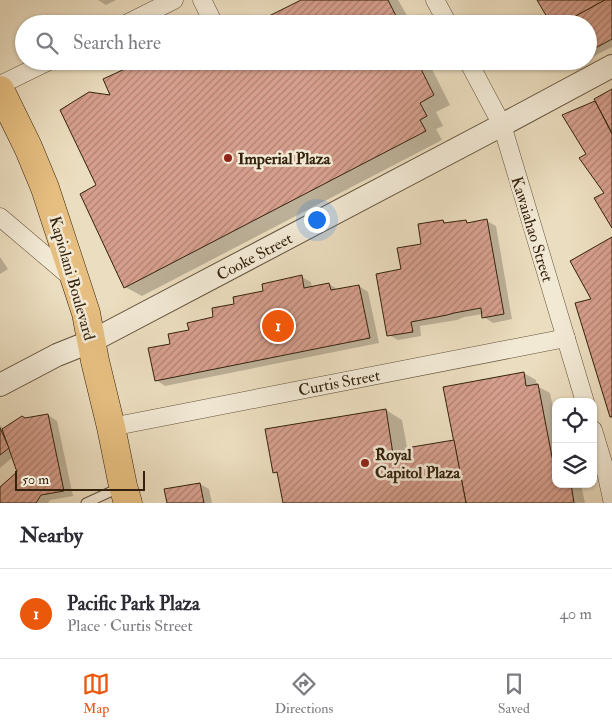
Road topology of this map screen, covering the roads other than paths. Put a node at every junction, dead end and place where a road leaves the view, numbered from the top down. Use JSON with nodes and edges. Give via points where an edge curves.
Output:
{"nodes":[{"id":1,"x":174,"y":0,"type":"edge"},
{"id":2,"x":202,"y":0,"type":"edge"},
{"id":3,"x":435,"y":0,"type":"edge"},
{"id":4,"x":144,"y":15,"type":"edge"},
{"id":5,"x":210,"y":15,"type":"edge"},
{"id":6,"x":443,"y":15,"type":"edge"},
{"id":7,"x":612,"y":66,"type":"edge"},
{"id":8,"x":31,"y":70,"type":"edge"},
{"id":9,"x":473,"y":70,"type":"edge"},
{"id":10,"x":0,"y":85,"type":"edge"},
{"id":11,"x":0,"y":90,"type":"edge"},
{"id":12,"x":502,"y":125,"type":"junction"},
{"id":13,"x":0,"y":218,"type":"edge"},
{"id":14,"x":75,"y":280,"type":"junction"},
{"id":15,"x":566,"y":338,"type":"junction"},
{"id":16,"x":92,"y":342,"type":"junction"},
{"id":17,"x":0,"y":385,"type":"edge"},
{"id":18,"x":584,"y":398,"type":"edge"},
{"id":19,"x":111,"y":427,"type":"junction"},
{"id":20,"x":597,"y":441,"type":"edge"},
{"id":21,"x":609,"y":475,"type":"edge"},
{"id":22,"x":126,"y":495,"type":"edge"},
{"id":23,"x":612,"y":499,"type":"edge"},
{"id":24,"x":86,"y":503,"type":"edge"}],
"edges":[{"from":1,"to":4,"type":"street"},
{"from":2,"to":5,"type":"street"},
{"from":3,"to":6,"type":"street"},
{"from":7,"to":12,"type":"street","name":"Cooke Street"},
{"from":8,"to":10,"type":"street"},
{"from":9,"to":12,"type":"street","name":"Kawaiahao Street"},
{"from":11,"to":14,"type":"main road","name":"Kapiolani Boulevard","via":[[45,188]]},
{"from":12,"to":15,"type":"street","name":"Kawaiahao Street"},
{"from":12,"to":16,"type":"street","name":"Cooke Street"},
{"from":13,"to":14,"type":"street"},
{"from":14,"to":16,"type":"main road","name":"Kapiolani Boulevard"},
{"from":15,"to":18,"type":"street","name":"Kawaiahao Street"},
{"from":15,"to":19,"type":"street","name":"Curtis Street"},
{"from":16,"to":17,"type":"street","name":"Cooke Street","via":[[57,355]]},
{"from":16,"to":19,"type":"main road","name":"Kapiolani Boulevard"},
{"from":19,"to":22,"type":"main road","name":"Kapiolani Boulevard"},
{"from":20,"to":21,"type":"street"},
{"from":21,"to":23,"type":"street"},
{"from":22,"to":24,"type":"lane"}]}
